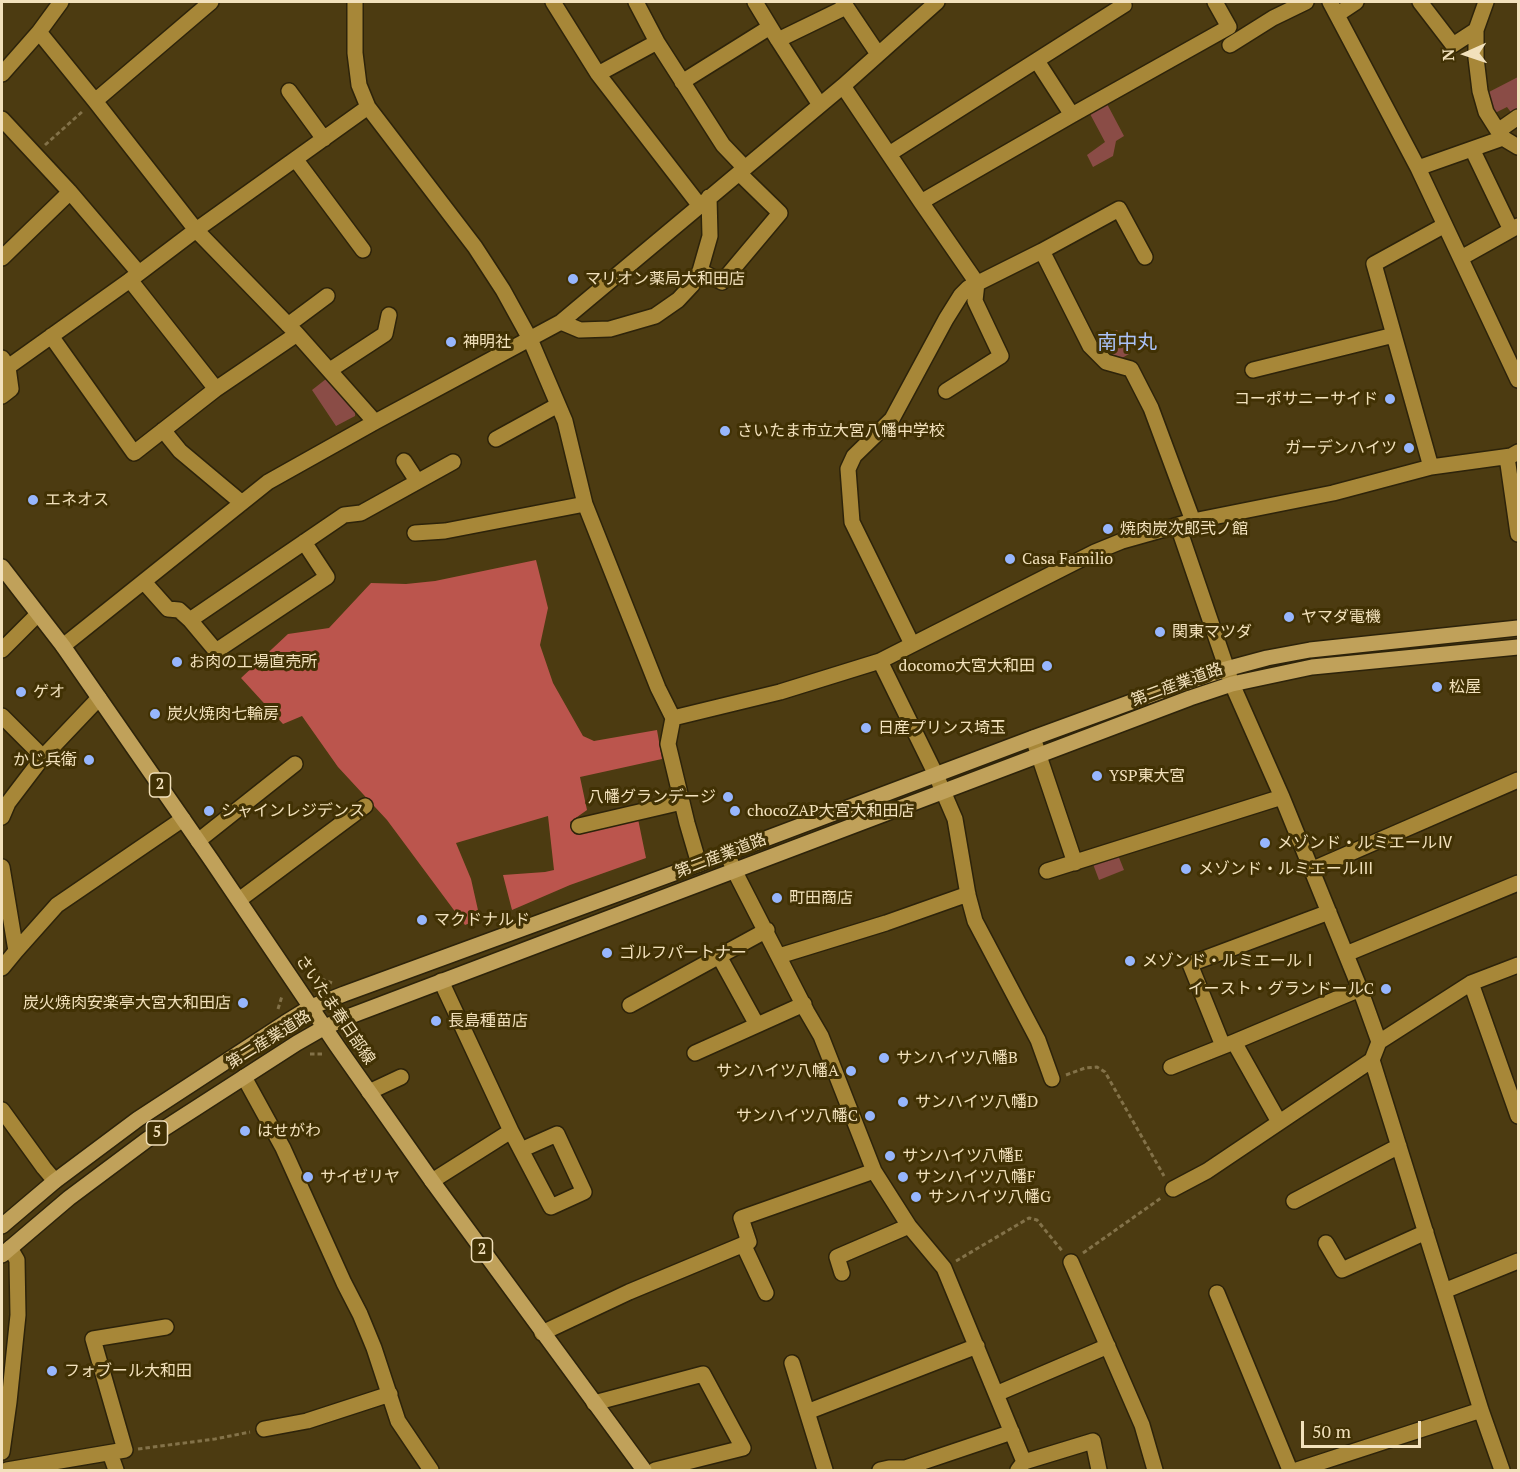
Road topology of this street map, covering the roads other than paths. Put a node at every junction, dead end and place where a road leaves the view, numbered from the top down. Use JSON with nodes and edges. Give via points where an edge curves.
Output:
{"nodes":[{"id":1,"x":61,"y":2,"type":"edge"},
{"id":2,"x":210,"y":2,"type":"edge"},
{"id":3,"x":355,"y":2,"type":"edge"},
{"id":4,"x":553,"y":2,"type":"edge"},
{"id":5,"x":636,"y":2,"type":"edge"},
{"id":6,"x":755,"y":2,"type":"edge"},
{"id":7,"x":937,"y":2,"type":"edge"},
{"id":8,"x":1123,"y":2,"type":"edge"},
{"id":9,"x":1215,"y":2,"type":"edge"},
{"id":10,"x":1306,"y":2,"type":"edge"},
{"id":11,"x":1356,"y":2,"type":"edge"},
{"id":12,"x":1420,"y":2,"type":"edge"},
{"id":13,"x":1486,"y":2,"type":"edge"},
{"id":14,"x":844,"y":4,"type":"edge"},
{"id":15,"x":1334,"y":8,"type":"edge"},
{"id":16,"x":1476,"y":30,"type":"junction"},
{"id":17,"x":39,"y":32,"type":"junction"},
{"id":18,"x":774,"y":34,"type":"junction"},
{"id":19,"x":657,"y":42,"type":"junction"},
{"id":20,"x":1230,"y":45,"type":"dead end"},
{"id":21,"x":878,"y":54,"type":"junction"},
{"id":22,"x":1036,"y":61,"type":"junction"},
{"id":23,"x":2,"y":74,"type":"edge"},
{"id":24,"x":598,"y":74,"type":"junction"},
{"id":25,"x":682,"y":82,"type":"junction"},
{"id":26,"x":843,"y":86,"type":"junction"},
{"id":27,"x":289,"y":91,"type":"dead end"},
{"id":28,"x":95,"y":100,"type":"junction"},
{"id":29,"x":820,"y":105,"type":"junction"},
{"id":30,"x":369,"y":107,"type":"junction"},
{"id":31,"x":1072,"y":115,"type":"junction"},
{"id":32,"x":1518,"y":117,"type":"edge"},
{"id":33,"x":2,"y":119,"type":"edge"},
{"id":34,"x":1501,"y":134,"type":"junction"},
{"id":35,"x":324,"y":139,"type":"junction"},
{"id":36,"x":1518,"y":147,"type":"edge"},
{"id":37,"x":1472,"y":148,"type":"junction"},
{"id":38,"x":889,"y":154,"type":"junction"},
{"id":39,"x":296,"y":160,"type":"junction"},
{"id":40,"x":1418,"y":168,"type":"junction"},
{"id":41,"x":742,"y":170,"type":"junction"},
{"id":42,"x":70,"y":192,"type":"junction"},
{"id":43,"x":705,"y":201,"type":"junction"},
{"id":44,"x":921,"y":202,"type":"junction"},
{"id":45,"x":1445,"y":225,"type":"junction"},
{"id":46,"x":1515,"y":228,"type":"edge"},
{"id":47,"x":196,"y":230,"type":"junction"},
{"id":48,"x":363,"y":250,"type":"dead end"},
{"id":49,"x":1042,"y":251,"type":"junction"},
{"id":50,"x":1145,"y":257,"type":"dead end"},
{"id":51,"x":2,"y":258,"type":"edge"},
{"id":52,"x":1461,"y":258,"type":"junction"},
{"id":53,"x":700,"y":271,"type":"junction"},
{"id":54,"x":134,"y":277,"type":"junction"},
{"id":55,"x":977,"y":283,"type":"junction"},
{"id":56,"x":327,"y":296,"type":"dead end"},
{"id":57,"x":389,"y":315,"type":"dead end"},
{"id":58,"x":561,"y":322,"type":"junction"},
{"id":59,"x":292,"y":330,"type":"junction"},
{"id":60,"x":1394,"y":335,"type":"junction"},
{"id":61,"x":51,"y":336,"type":"junction"},
{"id":62,"x":530,"y":339,"type":"junction"},
{"id":63,"x":5,"y":362,"type":"edge"},
{"id":64,"x":330,"y":370,"type":"junction"},
{"id":65,"x":1253,"y":370,"type":"dead end"},
{"id":66,"x":1518,"y":380,"type":"edge"},
{"id":67,"x":216,"y":389,"type":"junction"},
{"id":68,"x":946,"y":391,"type":"dead end"},
{"id":69,"x":2,"y":396,"type":"edge"},
{"id":70,"x":558,"y":405,"type":"junction"},
{"id":71,"x":375,"y":422,"type":"junction"},
{"id":72,"x":163,"y":430,"type":"junction"},
{"id":73,"x":496,"y":439,"type":"dead end"},
{"id":74,"x":1515,"y":454,"type":"edge"},
{"id":75,"x":404,"y":461,"type":"dead end"},
{"id":76,"x":453,"y":462,"type":"dead end"},
{"id":77,"x":1431,"y":467,"type":"junction"},
{"id":78,"x":417,"y":481,"type":"junction"},
{"id":79,"x":242,"y":503,"type":"junction"},
{"id":80,"x":585,"y":504,"type":"junction"},
{"id":81,"x":1193,"y":521,"type":"junction"},
{"id":82,"x":1178,"y":526,"type":"junction"},
{"id":83,"x":415,"y":533,"type":"dead end"},
{"id":84,"x":1518,"y":534,"type":"edge"},
{"id":85,"x":304,"y":542,"type":"junction"},
{"id":86,"x":2,"y":567,"type":"edge"},
{"id":87,"x":144,"y":582,"type":"junction"},
{"id":88,"x":38,"y":614,"type":"junction"},
{"id":89,"x":189,"y":620,"type":"junction"},
{"id":90,"x":1518,"y":628,"type":"edge"},
{"id":91,"x":912,"y":644,"type":"junction"},
{"id":92,"x":63,"y":646,"type":"junction"},
{"id":93,"x":1518,"y":646,"type":"edge"},
{"id":94,"x":2,"y":651,"type":"edge"},
{"id":95,"x":880,"y":661,"type":"junction"},
{"id":96,"x":1226,"y":669,"type":"junction"},
{"id":97,"x":1232,"y":684,"type":"junction"},
{"id":98,"x":99,"y":698,"type":"junction"},
{"id":99,"x":2,"y":716,"type":"edge"},
{"id":100,"x":673,"y":718,"type":"junction"},
{"id":101,"x":1033,"y":738,"type":"junction"},
{"id":102,"x":1039,"y":756,"type":"junction"},
{"id":103,"x":43,"y":757,"type":"junction"},
{"id":104,"x":295,"y":764,"type":"dead end"},
{"id":105,"x":936,"y":775,"type":"junction"},
{"id":106,"x":1518,"y":780,"type":"edge"},
{"id":107,"x":943,"y":792,"type":"junction"},
{"id":108,"x":1282,"y":797,"type":"junction"},
{"id":109,"x":682,"y":802,"type":"junction"},
{"id":110,"x":366,"y":806,"type":"dead end"},
{"id":111,"x":2,"y":817,"type":"edge"},
{"id":112,"x":183,"y":819,"type":"junction"},
{"id":113,"x":579,"y":826,"type":"dead end"},
{"id":114,"x":198,"y":841,"type":"junction"},
{"id":115,"x":727,"y":853,"type":"junction"},
{"id":116,"x":1075,"y":862,"type":"junction"},
{"id":117,"x":699,"y":864,"type":"junction"},
{"id":118,"x":2,"y":867,"type":"edge"},
{"id":119,"x":734,"y":870,"type":"junction"},
{"id":120,"x":1311,"y":870,"type":"junction"},
{"id":121,"x":1047,"y":871,"type":"dead end"},
{"id":122,"x":1518,"y":883,"type":"edge"},
{"id":123,"x":968,"y":894,"type":"junction"},
{"id":124,"x":239,"y":900,"type":"junction"},
{"id":125,"x":1329,"y":912,"type":"junction"},
{"id":126,"x":766,"y":930,"type":"junction"},
{"id":127,"x":16,"y":951,"type":"junction"},
{"id":128,"x":1346,"y":954,"type":"junction"},
{"id":129,"x":719,"y":956,"type":"junction"},
{"id":130,"x":779,"y":956,"type":"junction"},
{"id":131,"x":1518,"y":965,"type":"edge"},
{"id":132,"x":2,"y":968,"type":"edge"},
{"id":133,"x":441,"y":981,"type":"junction"},
{"id":134,"x":1471,"y":983,"type":"junction"},
{"id":135,"x":1360,"y":989,"type":"junction"},
{"id":136,"x":804,"y":1004,"type":"junction"},
{"id":137,"x":630,"y":1005,"type":"dead end"},
{"id":138,"x":311,"y":1007,"type":"junction"},
{"id":139,"x":757,"y":1025,"type":"junction"},
{"id":140,"x":324,"y":1027,"type":"junction"},
{"id":141,"x":1379,"y":1042,"type":"junction"},
{"id":142,"x":1228,"y":1044,"type":"junction"},
{"id":143,"x":695,"y":1053,"type":"dead end"},
{"id":144,"x":1372,"y":1060,"type":"junction"},
{"id":145,"x":1171,"y":1067,"type":"dead end"},
{"id":146,"x":244,"y":1077,"type":"junction"},
{"id":147,"x":401,"y":1077,"type":"dead end"},
{"id":148,"x":1052,"y":1078,"type":"road end"},
{"id":149,"x":1514,"y":1087,"type":"edge"},
{"id":150,"x":369,"y":1092,"type":"junction"},
{"id":151,"x":2,"y":1110,"type":"edge"},
{"id":152,"x":1518,"y":1116,"type":"edge"},
{"id":153,"x":1279,"y":1122,"type":"junction"},
{"id":154,"x":511,"y":1131,"type":"junction"},
{"id":155,"x":1399,"y":1146,"type":"junction"},
{"id":156,"x":521,"y":1150,"type":"junction"},
{"id":157,"x":874,"y":1171,"type":"junction"},
{"id":158,"x":55,"y":1181,"type":"junction"},
{"id":159,"x":432,"y":1181,"type":"junction"},
{"id":160,"x":1173,"y":1189,"type":"road end"},
{"id":161,"x":1294,"y":1201,"type":"dead end"},
{"id":162,"x":2,"y":1226,"type":"edge"},
{"id":163,"x":909,"y":1226,"type":"junction"},
{"id":164,"x":1426,"y":1233,"type":"junction"},
{"id":165,"x":743,"y":1244,"type":"junction"},
{"id":166,"x":1326,"y":1244,"type":"dead end"},
{"id":167,"x":6,"y":1251,"type":"edge"},
{"id":168,"x":1518,"y":1261,"type":"edge"},
{"id":169,"x":1071,"y":1262,"type":"road end"},
{"id":170,"x":842,"y":1273,"type":"dead end"},
{"id":171,"x":1444,"y":1291,"type":"junction"},
{"id":172,"x":766,"y":1293,"type":"dead end"},
{"id":173,"x":1217,"y":1293,"type":"dead end"},
{"id":174,"x":166,"y":1327,"type":"dead end"},
{"id":175,"x":542,"y":1333,"type":"junction"},
{"id":176,"x":976,"y":1346,"type":"junction"},
{"id":177,"x":1108,"y":1346,"type":"junction"},
{"id":178,"x":792,"y":1363,"type":"dead end"},
{"id":179,"x":390,"y":1394,"type":"junction"},
{"id":180,"x":996,"y":1394,"type":"junction"},
{"id":181,"x":594,"y":1402,"type":"junction"},
{"id":182,"x":5,"y":1403,"type":"edge"},
{"id":183,"x":1481,"y":1410,"type":"junction"},
{"id":184,"x":807,"y":1412,"type":"junction"},
{"id":185,"x":264,"y":1430,"type":"road end"},
{"id":186,"x":1012,"y":1432,"type":"junction"},
{"id":187,"x":2,"y":1452,"type":"edge"},
{"id":188,"x":118,"y":1452,"type":"junction"},
{"id":189,"x":72,"y":1465,"type":"edge"},
{"id":190,"x":1021,"y":1466,"type":"edge"},
{"id":191,"x":7,"y":1470,"type":"edge"},
{"id":192,"x":116,"y":1470,"type":"edge"},
{"id":193,"x":431,"y":1470,"type":"edge"},
{"id":194,"x":644,"y":1470,"type":"edge"},
{"id":195,"x":655,"y":1470,"type":"edge"},
{"id":196,"x":825,"y":1470,"type":"edge"},
{"id":197,"x":880,"y":1470,"type":"edge"},
{"id":198,"x":1099,"y":1470,"type":"edge"},
{"id":199,"x":1155,"y":1470,"type":"edge"},
{"id":200,"x":1290,"y":1470,"type":"edge"},
{"id":201,"x":1297,"y":1470,"type":"edge"},
{"id":202,"x":1502,"y":1470,"type":"edge"}],
"edges":[{"from":1,"to":17,"type":"street"},
{"from":2,"to":28,"type":"street"},
{"from":3,"to":30,"type":"street","via":[[359,85]]},
{"from":4,"to":24,"type":"street"},
{"from":5,"to":19,"type":"street"},
{"from":6,"to":18,"type":"street"},
{"from":7,"to":21,"type":"street"},
{"from":8,"to":22,"type":"street","via":[[1124,5]]},
{"from":9,"to":31,"type":"street","via":[[1229,27]]},
{"from":10,"to":20,"type":"street"},
{"from":11,"to":15,"type":"street"},
{"from":12,"to":16,"type":"street","via":[[1453,45]]},
{"from":13,"to":16,"type":"street"},
{"from":14,"to":18,"type":"street"},
{"from":14,"to":21,"type":"street"},
{"from":15,"to":40,"type":"street"},
{"from":16,"to":34,"type":"street","via":[[1480,91],[1486,112]]},
{"from":17,"to":23,"type":"street"},
{"from":17,"to":28,"type":"street"},
{"from":18,"to":25,"type":"street"},
{"from":18,"to":29,"type":"street"},
{"from":19,"to":24,"type":"street"},
{"from":19,"to":25,"type":"street"},
{"from":21,"to":26,"type":"street"},
{"from":22,"to":31,"type":"street"},
{"from":22,"to":38,"type":"street"},
{"from":24,"to":43,"type":"street"},
{"from":25,"to":41,"type":"street"},
{"from":26,"to":29,"type":"street"},
{"from":26,"to":38,"type":"street"},
{"from":27,"to":35,"type":"street"},
{"from":28,"to":47,"type":"street"},
{"from":29,"to":41,"type":"street"},
{"from":30,"to":35,"type":"street"},
{"from":30,"to":62,"type":"street","via":[[475,247]]},
{"from":31,"to":44,"type":"street"},
{"from":32,"to":34,"type":"street"},
{"from":33,"to":42,"type":"street"},
{"from":34,"to":36,"type":"street"},
{"from":34,"to":37,"type":"street"},
{"from":35,"to":39,"type":"street"},
{"from":37,"to":40,"type":"street"},
{"from":37,"to":46,"type":"street"},
{"from":38,"to":44,"type":"street"},
{"from":39,"to":47,"type":"street"},
{"from":39,"to":48,"type":"street"},
{"from":40,"to":45,"type":"street"},
{"from":41,"to":43,"type":"street"},
{"from":41,"to":53,"type":"street","via":[[780,213],[722,282]]},
{"from":42,"to":51,"type":"street"},
{"from":42,"to":54,"type":"street"},
{"from":43,"to":53,"type":"street","via":[[710,236]]},
{"from":43,"to":58,"type":"street"},
{"from":44,"to":55,"type":"street"},
{"from":45,"to":52,"type":"street"},
{"from":45,"to":60,"type":"street","via":[[1374,264]]},
{"from":46,"to":52,"type":"street"},
{"from":47,"to":54,"type":"street"},
{"from":47,"to":59,"type":"street"},
{"from":49,"to":50,"type":"street","via":[[1119,209]]},
{"from":49,"to":55,"type":"street"},
{"from":49,"to":81,"type":"street","via":[[1090,346],[1106,362],[1131,369],[1151,408]]},
{"from":52,"to":66,"type":"street"},
{"from":53,"to":58,"type":"street","via":[[678,300],[655,316],[610,329],[580,330]]},
{"from":54,"to":61,"type":"street"},
{"from":54,"to":67,"type":"street"},
{"from":55,"to":68,"type":"street","via":[[975,301],[1000,356]]},
{"from":55,"to":91,"type":"street","via":[[961,295],[946,319],[892,419],[868,440],[848,469],[852,522]]},
{"from":56,"to":59,"type":"street"},
{"from":57,"to":64,"type":"street","via":[[385,334]]},
{"from":58,"to":62,"type":"street"},
{"from":59,"to":64,"type":"street"},
{"from":59,"to":67,"type":"street"},
{"from":60,"to":65,"type":"street"},
{"from":60,"to":77,"type":"street"},
{"from":61,"to":63,"type":"street"},
{"from":61,"to":72,"type":"street","via":[[134,453]]},
{"from":62,"to":70,"type":"street"},
{"from":62,"to":71,"type":"street"},
{"from":63,"to":69,"type":"street","via":[[11,389]]},
{"from":64,"to":71,"type":"street"},
{"from":67,"to":72,"type":"street"},
{"from":70,"to":73,"type":"street"},
{"from":70,"to":80,"type":"street"},
{"from":71,"to":79,"type":"street","via":[[268,482]]},
{"from":72,"to":79,"type":"street","via":[[180,451]]},
{"from":74,"to":77,"type":"street"},
{"from":74,"to":84,"type":"street"},
{"from":75,"to":78,"type":"street"},
{"from":76,"to":78,"type":"street"},
{"from":77,"to":81,"type":"street","via":[[1333,493]]},
{"from":78,"to":85,"type":"street","via":[[361,513],[344,515]]},
{"from":79,"to":87,"type":"street"},
{"from":80,"to":83,"type":"street","via":[[445,531]]},
{"from":80,"to":100,"type":"street"},
{"from":81,"to":82,"type":"street"},
{"from":82,"to":91,"type":"street","via":[[1095,552]]},
{"from":82,"to":96,"type":"street"},
{"from":85,"to":89,"type":"street"},
{"from":85,"to":89,"type":"street","via":[[327,577],[216,651]]},
{"from":86,"to":88,"type":"main road","name":"さいたま春日部線","number":"2"},
{"from":87,"to":89,"type":"street","via":[[168,609],[179,610]]},
{"from":87,"to":92,"type":"street"},
{"from":88,"to":92,"type":"main road","name":"さいたま春日部線","number":"2"},
{"from":88,"to":94,"type":"street"},
{"from":90,"to":96,"type":"main road","name":"第二産業道路","via":[[1310,650]]},
{"from":91,"to":95,"type":"street"},
{"from":92,"to":98,"type":"main road","name":"さいたま春日部線","number":"2"},
{"from":93,"to":97,"type":"main road","name":"第二産業道路","via":[[1312,667]]},
{"from":95,"to":100,"type":"street","via":[[780,692]]},
{"from":95,"to":105,"type":"street"},
{"from":96,"to":97,"type":"street"},
{"from":96,"to":101,"type":"main road","name":"第二産業道路"},
{"from":97,"to":102,"type":"main road","name":"第二産業道路"},
{"from":97,"to":108,"type":"street"},
{"from":98,"to":103,"type":"street"},
{"from":98,"to":112,"type":"main road","name":"さいたま春日部線","number":"2"},
{"from":99,"to":103,"type":"street"},
{"from":100,"to":109,"type":"street","via":[[668,744]]},
{"from":101,"to":102,"type":"street"},
{"from":101,"to":105,"type":"main road","name":"第二産業道路"},
{"from":102,"to":107,"type":"main road","name":"第二産業道路"},
{"from":102,"to":116,"type":"street"},
{"from":103,"to":111,"type":"street"},
{"from":104,"to":114,"type":"street"},
{"from":105,"to":107,"type":"street"},
{"from":105,"to":115,"type":"main road","name":"第二産業道路"},
{"from":106,"to":120,"type":"street"},
{"from":107,"to":119,"type":"main road","name":"第二産業道路"},
{"from":107,"to":123,"type":"street","via":[[955,819]]},
{"from":108,"to":116,"type":"street"},
{"from":108,"to":120,"type":"street"},
{"from":109,"to":113,"type":"street"},
{"from":109,"to":117,"type":"street"},
{"from":110,"to":124,"type":"street"},
{"from":112,"to":114,"type":"main road","name":"さいたま春日部線","number":"2"},
{"from":112,"to":127,"type":"street","via":[[57,904]]},
{"from":114,"to":124,"type":"main road","name":"さいたま春日部線","number":"2"},
{"from":115,"to":117,"type":"main road","name":"第二産業道路"},
{"from":115,"to":119,"type":"street"},
{"from":116,"to":121,"type":"street"},
{"from":117,"to":138,"type":"main road","name":"第二産業道路"},
{"from":118,"to":127,"type":"street"},
{"from":119,"to":126,"type":"street"},
{"from":119,"to":133,"type":"main road","name":"第二産業道路"},
{"from":120,"to":125,"type":"street"},
{"from":122,"to":128,"type":"street"},
{"from":123,"to":130,"type":"street"},
{"from":123,"to":148,"type":"street","via":[[975,921],[1038,1040]]},
{"from":124,"to":138,"type":"main road","name":"さいたま春日部線","number":"2"},
{"from":125,"to":128,"type":"street"},
{"from":125,"to":142,"type":"street","via":[[1190,964]]},
{"from":126,"to":129,"type":"street"},
{"from":126,"to":130,"type":"street"},
{"from":127,"to":132,"type":"street"},
{"from":128,"to":135,"type":"street"},
{"from":129,"to":137,"type":"street"},
{"from":129,"to":139,"type":"street"},
{"from":130,"to":136,"type":"street"},
{"from":131,"to":134,"type":"street"},
{"from":133,"to":140,"type":"main road","name":"第二産業道路"},
{"from":133,"to":154,"type":"street"},
{"from":134,"to":141,"type":"street"},
{"from":134,"to":149,"type":"street"},
{"from":135,"to":141,"type":"street"},
{"from":135,"to":142,"type":"street"},
{"from":136,"to":139,"type":"street"},
{"from":136,"to":157,"type":"street","via":[[821,1036]]},
{"from":138,"to":140,"type":"main road","name":"さいたま春日部線","number":"2"},
{"from":138,"to":158,"type":"main road","name":"第二産業道路","number":"5","via":[[138,1119]]},
{"from":139,"to":143,"type":"street"},
{"from":140,"to":146,"type":"main road","name":"第二産業道路","number":"5"},
{"from":140,"to":150,"type":"main road","name":"さいたま春日部線","number":"2"},
{"from":141,"to":144,"type":"street"},
{"from":142,"to":145,"type":"street"},
{"from":142,"to":153,"type":"street"},
{"from":144,"to":153,"type":"street"},
{"from":144,"to":155,"type":"street"},
{"from":146,"to":167,"type":"main road","name":"第二産業道路","number":"5","via":[[120,1158]]},
{"from":146,"to":179,"type":"street","via":[[283,1148],[360,1314]]},
{"from":147,"to":150,"type":"street"},
{"from":149,"to":152,"type":"street"},
{"from":150,"to":159,"type":"main road","name":"さいたま春日部線","number":"2"},
{"from":151,"to":158,"type":"street"},
{"from":153,"to":160,"type":"street"},
{"from":154,"to":156,"type":"street"},
{"from":154,"to":159,"type":"street"},
{"from":155,"to":161,"type":"street"},
{"from":155,"to":164,"type":"street"},
{"from":156,"to":156,"type":"street","via":[[551,1207],[584,1192],[557,1134]]},
{"from":157,"to":163,"type":"street"},
{"from":157,"to":165,"type":"street","via":[[741,1218],[749,1242]]},
{"from":158,"to":162,"type":"main road","name":"第二産業道路","number":"5"},
{"from":159,"to":175,"type":"main road","name":"さいたま春日部線","number":"2"},
{"from":163,"to":170,"type":"street","via":[[837,1257]]},
{"from":163,"to":176,"type":"street","via":[[944,1268]]},
{"from":164,"to":166,"type":"street","via":[[1342,1270]]},
{"from":164,"to":171,"type":"street"},
{"from":165,"to":172,"type":"street"},
{"from":165,"to":175,"type":"street"},
{"from":167,"to":182,"type":"street","via":[[17,1260],[18,1315]]},
{"from":168,"to":171,"type":"street"},
{"from":169,"to":177,"type":"street"},
{"from":171,"to":183,"type":"street"},
{"from":173,"to":200,"type":"street"},
{"from":174,"to":188,"type":"street","via":[[93,1339]]},
{"from":175,"to":181,"type":"main road","name":"さいたま春日部線","number":"2"},
{"from":176,"to":180,"type":"street"},
{"from":176,"to":184,"type":"street"},
{"from":177,"to":180,"type":"street"},
{"from":177,"to":199,"type":"street","via":[[1142,1425]]},
{"from":178,"to":184,"type":"street"},
{"from":179,"to":185,"type":"street","via":[[307,1421]]},
{"from":179,"to":193,"type":"street","via":[[398,1421]]},
{"from":180,"to":186,"type":"street"},
{"from":181,"to":194,"type":"main road","name":"さいたま春日部線","number":"2"},
{"from":181,"to":195,"type":"street","via":[[703,1374],[743,1448]]},
{"from":182,"to":187,"type":"street"},
{"from":183,"to":201,"type":"street"},
{"from":183,"to":202,"type":"street"},
{"from":184,"to":196,"type":"street"},
{"from":186,"to":190,"type":"street"},
{"from":186,"to":197,"type":"street","via":[[906,1468]]},
{"from":188,"to":189,"type":"street"},
{"from":188,"to":192,"type":"street"},
{"from":189,"to":191,"type":"street"},
{"from":190,"to":198,"type":"street","via":[[1093,1441]]}]}
